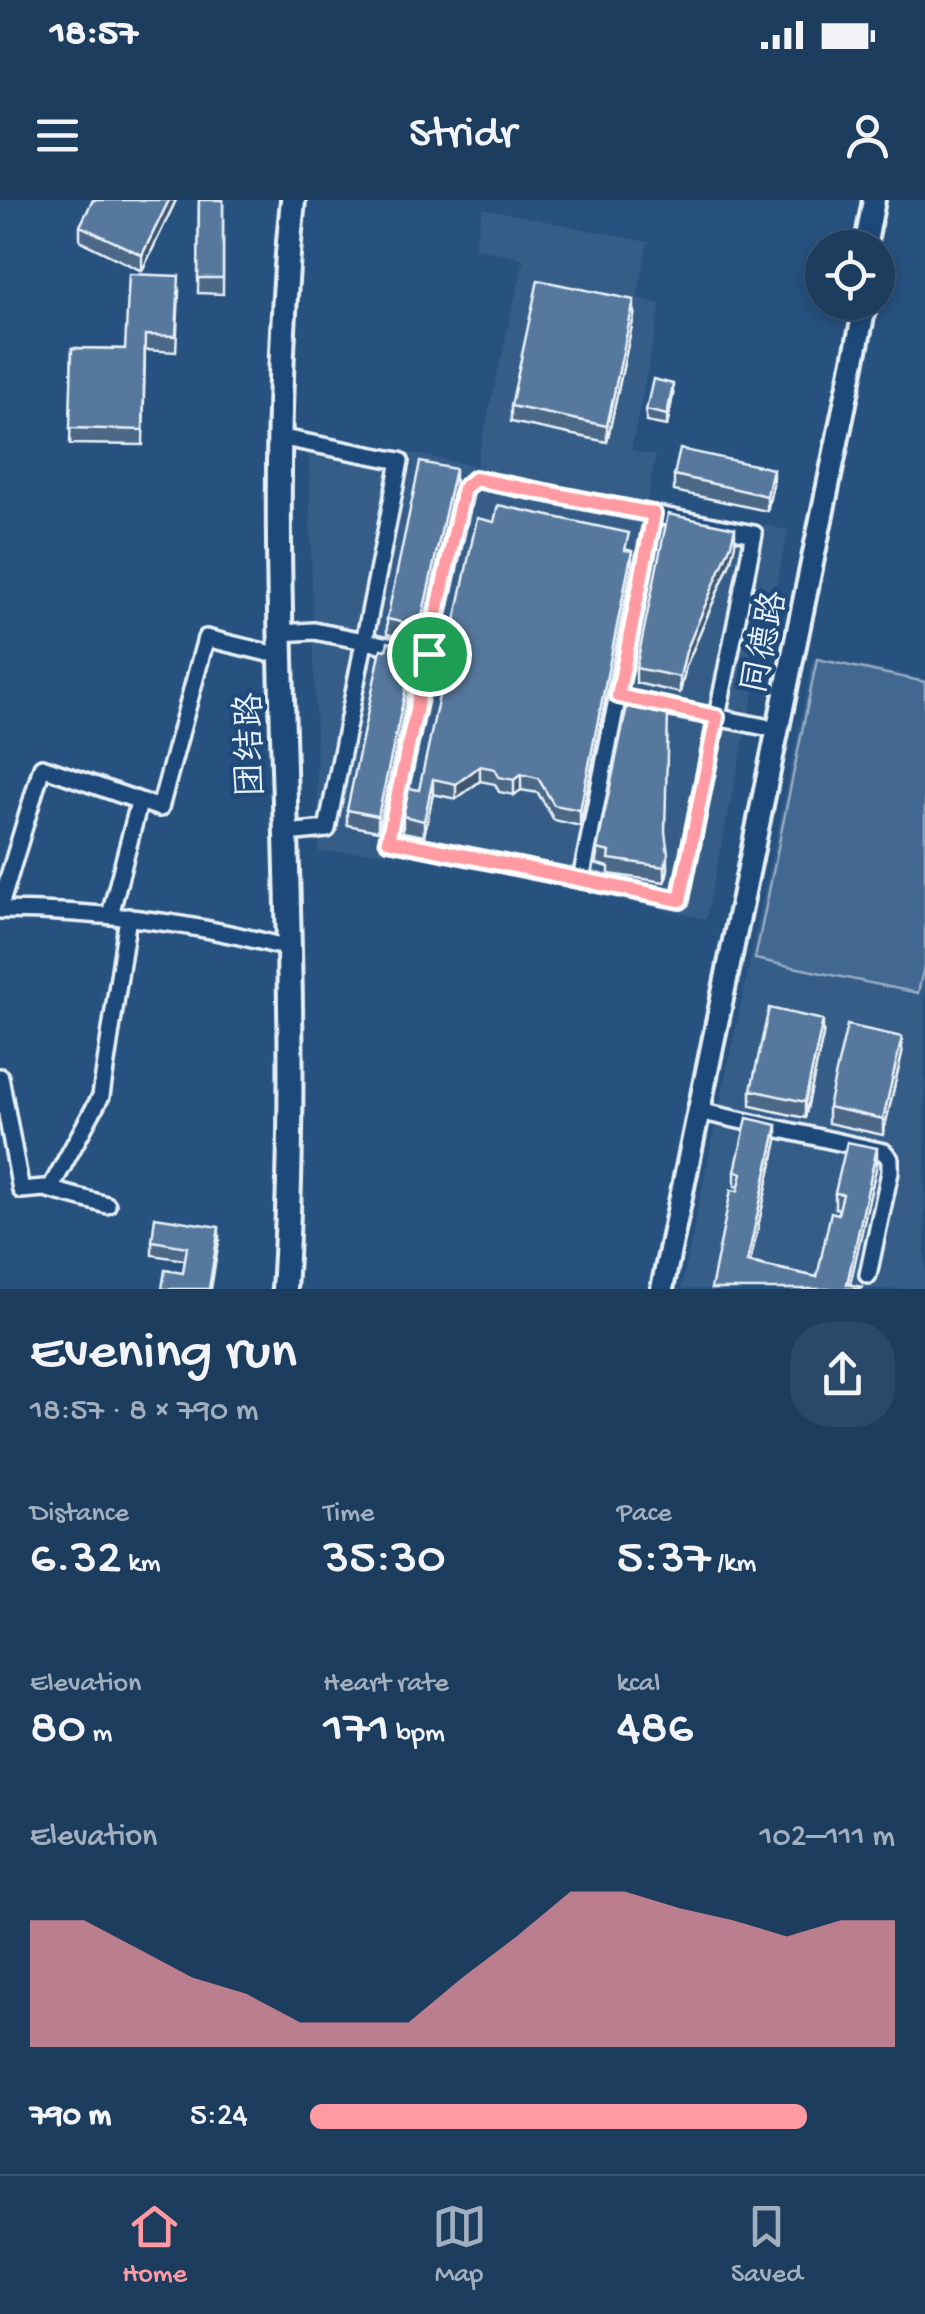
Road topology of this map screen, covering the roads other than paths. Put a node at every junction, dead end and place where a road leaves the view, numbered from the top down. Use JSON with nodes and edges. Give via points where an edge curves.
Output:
{"nodes":[{"id":1,"x":280,"y":200,"type":"edge"},
{"id":2,"x":293,"y":200,"type":"edge"},
{"id":3,"x":874,"y":200,"type":"edge"},
{"id":4,"x":887,"y":200,"type":"edge"},
{"id":5,"x":868,"y":230,"type":"edge"},
{"id":6,"x":881,"y":230,"type":"edge"},
{"id":7,"x":849,"y":320,"type":"edge"},
{"id":8,"x":862,"y":320,"type":"edge"},
{"id":9,"x":278,"y":437,"type":"junction"},
{"id":10,"x":654,"y":514,"type":"junction"},
{"id":11,"x":364,"y":641,"type":"junction"},
{"id":12,"x":274,"y":643,"type":"junction"},
{"id":13,"x":429,"y":654,"type":"junction"},
{"id":14,"x":618,"y":696,"type":"junction"},
{"id":15,"x":717,"y":717,"type":"junction"},
{"id":16,"x":765,"y":726,"type":"junction"},
{"id":17,"x":139,"y":804,"type":"junction"},
{"id":18,"x":286,"y":833,"type":"junction"},
{"id":19,"x":581,"y":880,"type":"junction"},
{"id":20,"x":0,"y":908,"type":"edge"},
{"id":21,"x":110,"y":915,"type":"junction"},
{"id":22,"x":128,"y":917,"type":"junction"},
{"id":23,"x":276,"y":945,"type":"junction"},
{"id":24,"x":0,"y":1077,"type":"edge"},
{"id":25,"x":698,"y":1111,"type":"junction"},
{"id":26,"x":50,"y":1189,"type":"junction"},
{"id":27,"x":106,"y":1205,"type":"dead end"},
{"id":28,"x":868,"y":1275,"type":"dead end"},
{"id":29,"x":271,"y":1289,"type":"edge"},
{"id":30,"x":284,"y":1289,"type":"edge"},
{"id":31,"x":649,"y":1289,"type":"edge"},
{"id":32,"x":662,"y":1289,"type":"edge"}],
"edges":[{"from":1,"to":12,"type":"highway","name":"团结路","via":[[266,408]]},
{"from":2,"to":9,"type":"highway","name":"团结路"},
{"from":3,"to":5,"type":"main road"},
{"from":4,"to":6,"type":"main road"},
{"from":7,"to":16,"type":"main road","name":"同德路"},
{"from":8,"to":25,"type":"main road","name":"同德路"},
{"from":9,"to":11,"type":"street","via":[[400,461]]},
{"from":9,"to":12,"type":"highway","name":"团结路"},
{"from":10,"to":13,"type":"street","via":[[475,479],[464,488]]},
{"from":10,"to":14,"type":"street"},
{"from":10,"to":15,"type":"street","via":[[754,534]]},
{"from":11,"to":12,"type":"street","via":[[314,631]]},
{"from":11,"to":13,"type":"street"},
{"from":11,"to":18,"type":"street","via":[[328,829]]},
{"from":12,"to":17,"type":"street","via":[[206,638],[160,808]]},
{"from":12,"to":18,"type":"highway","name":"团结路"},
{"from":12,"to":23,"type":"highway","name":"团结路"},
{"from":13,"to":19,"type":"street","via":[[388,840]]},
{"from":14,"to":15,"type":"street"},
{"from":14,"to":19,"type":"street"},
{"from":15,"to":16,"type":"street"},
{"from":15,"to":19,"type":"street","via":[[680,900]]},
{"from":16,"to":31,"type":"main road","name":"同德路"},
{"from":17,"to":20,"type":"street","via":[[42,767]]},
{"from":17,"to":21,"type":"street"},
{"from":18,"to":30,"type":"highway","name":"团结路","via":[[291,1056]]},
{"from":20,"to":21,"type":"street"},
{"from":21,"to":22,"type":"street"},
{"from":22,"to":23,"type":"street"},
{"from":22,"to":26,"type":"street","via":[[101,1096]]},
{"from":23,"to":29,"type":"highway","name":"团结路"},
{"from":24,"to":26,"type":"street","via":[[21,1190]]},
{"from":25,"to":28,"type":"street","via":[[884,1152],[890,1172]]},
{"from":25,"to":32,"type":"main road","name":"同德路"},
{"from":26,"to":27,"type":"street"}]}
